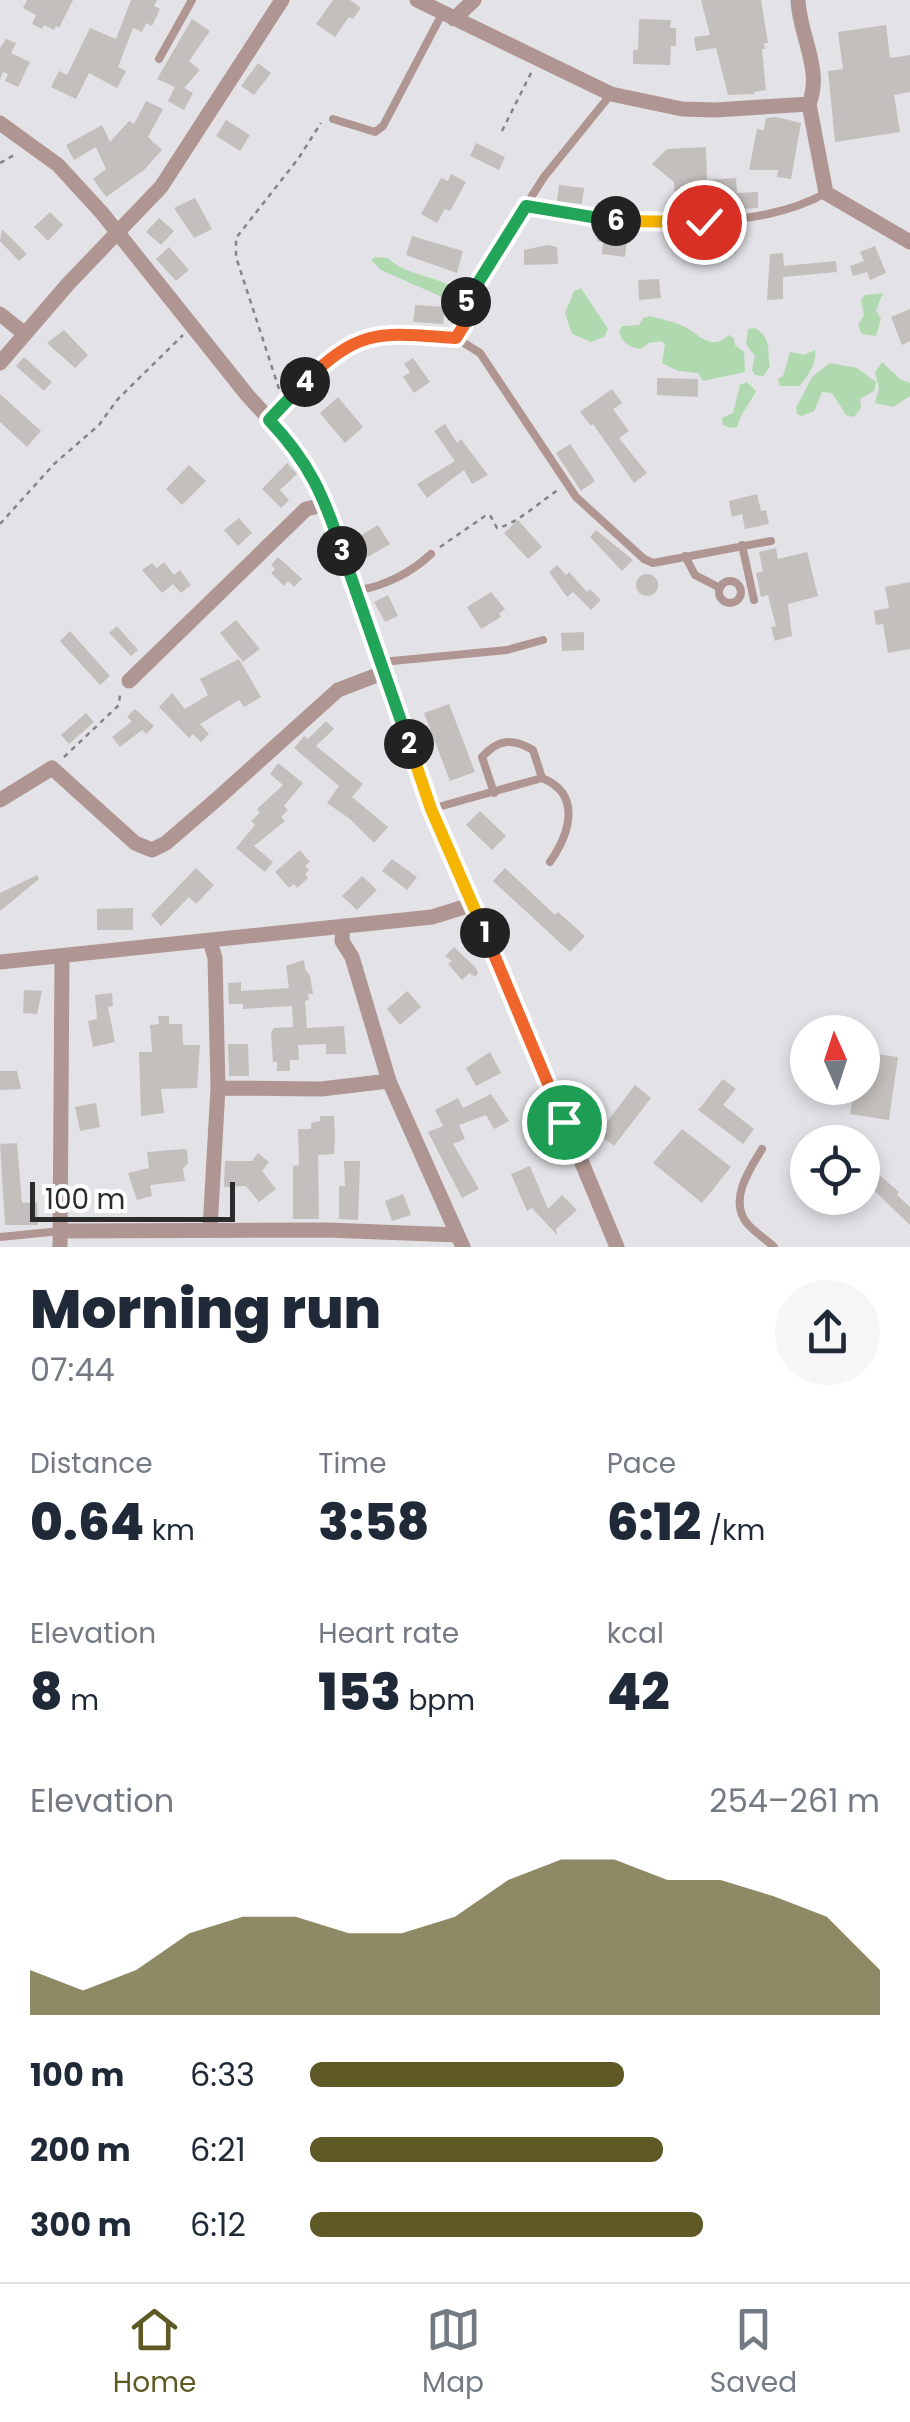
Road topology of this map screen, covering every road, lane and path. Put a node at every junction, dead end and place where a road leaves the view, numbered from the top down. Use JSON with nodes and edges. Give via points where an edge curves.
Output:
{"nodes":[{"id":1,"x":192,"y":0,"type":"edge"},
{"id":2,"x":282,"y":0,"type":"edge"},
{"id":3,"x":416,"y":0,"type":"edge"},
{"id":4,"x":474,"y":0,"type":"edge"},
{"id":5,"x":798,"y":0,"type":"edge"},
{"id":6,"x":449,"y":16,"type":"junction"},
{"id":7,"x":159,"y":58,"type":"dead end"},
{"id":8,"x":538,"y":61,"type":"junction"},
{"id":9,"x":611,"y":94,"type":"junction"},
{"id":10,"x":808,"y":104,"type":"junction"},
{"id":11,"x":333,"y":119,"type":"joint"},
{"id":12,"x":0,"y":123,"type":"edge"},
{"id":13,"x":502,"y":131,"type":"dead end"},
{"id":14,"x":28,"y":142,"type":"junction"},
{"id":15,"x":0,"y":163,"type":"edge"},
{"id":16,"x":826,"y":194,"type":"junction"},
{"id":17,"x":526,"y":206,"type":"junction"},
{"id":18,"x":577,"y":216,"type":"joint"},
{"id":19,"x":704,"y":222,"type":"joint"},
{"id":20,"x":118,"y":232,"type":"junction"},
{"id":21,"x":910,"y":242,"type":"edge"},
{"id":22,"x":0,"y":314,"type":"edge"},
{"id":23,"x":191,"y":324,"type":"junction"},
{"id":24,"x":25,"y":334,"type":"junction"},
{"id":25,"x":456,"y":338,"type":"junction"},
{"id":26,"x":0,"y":362,"type":"edge"},
{"id":27,"x":288,"y":403,"type":"junction"},
{"id":28,"x":269,"y":420,"type":"junction"},
{"id":29,"x":566,"y":485,"type":"junction"},
{"id":30,"x":327,"y":504,"type":"junction"},
{"id":31,"x":0,"y":524,"type":"edge"},
{"id":32,"x":772,"y":541,"type":"dead end"},
{"id":33,"x":742,"y":545,"type":"junction"},
{"id":34,"x":431,"y":554,"type":"joint"},
{"id":35,"x":685,"y":556,"type":"junction"},
{"id":36,"x":720,"y":588,"type":"junction"},
{"id":37,"x":354,"y":591,"type":"junction"},
{"id":38,"x":749,"y":594,"type":"junction"},
{"id":39,"x":543,"y":640,"type":"dead end"},
{"id":40,"x":384,"y":667,"type":"junction"},
{"id":41,"x":129,"y":681,"type":"joint"},
{"id":42,"x":52,"y":768,"type":"junction"},
{"id":43,"x":542,"y":778,"type":"junction"},
{"id":44,"x":494,"y":793,"type":"junction"},
{"id":45,"x":0,"y":800,"type":"edge"},
{"id":46,"x":431,"y":809,"type":"junction"},
{"id":47,"x":550,"y":862,"type":"dead end"},
{"id":48,"x":474,"y":904,"type":"junction"},
{"id":49,"x":343,"y":926,"type":"junction"},
{"id":50,"x":210,"y":941,"type":"junction"},
{"id":51,"x":62,"y":956,"type":"junction"},
{"id":52,"x":0,"y":962,"type":"edge"},
{"id":53,"x":389,"y":1081,"type":"junction"},
{"id":54,"x":218,"y":1088,"type":"junction"},
{"id":55,"x":762,"y":1149,"type":"dead end"},
{"id":56,"x":210,"y":1229,"type":"junction"},
{"id":57,"x":0,"y":1236,"type":"edge"},
{"id":58,"x":61,"y":1239,"type":"edge"},
{"id":59,"x":460,"y":1241,"type":"edge"},
{"id":60,"x":617,"y":1247,"type":"edge"},
{"id":61,"x":774,"y":1247,"type":"edge"}],
"edges":[{"from":1,"to":7,"type":"lane"},
{"from":2,"to":20,"type":"street","via":[[161,187]]},
{"from":3,"to":6,"type":"street"},
{"from":4,"to":6,"type":"street"},
{"from":5,"to":10,"type":"street","via":[[813,70]]},
{"from":6,"to":8,"type":"street"},
{"from":6,"to":11,"type":"lane","via":[[383,126],[375,132]]},
{"from":8,"to":9,"type":"street"},
{"from":8,"to":13,"type":"path"},
{"from":9,"to":10,"type":"street","via":[[682,109]]},
{"from":9,"to":17,"type":"lane"},
{"from":10,"to":16,"type":"street"},
{"from":11,"to":27,"type":"path","via":[[318,125],[236,238],[236,256]]},
{"from":12,"to":14,"type":"street"},
{"from":14,"to":15,"type":"path"},
{"from":14,"to":20,"type":"street"},
{"from":16,"to":19,"type":"lane","via":[[800,207]]},
{"from":16,"to":21,"type":"street"},
{"from":17,"to":18,"type":"lane"},
{"from":17,"to":25,"type":"lane","via":[[469,294]]},
{"from":18,"to":19,"type":"path","via":[[632,224]]},
{"from":20,"to":23,"type":"street"},
{"from":20,"to":24,"type":"street"},
{"from":22,"to":24,"type":"street"},
{"from":23,"to":28,"type":"street"},
{"from":23,"to":31,"type":"path"},
{"from":24,"to":26,"type":"street"},
{"from":25,"to":27,"type":"street","via":[[364,338],[308,379]]},
{"from":25,"to":29,"type":"lane","via":[[480,353]]},
{"from":27,"to":28,"type":"street"},
{"from":28,"to":30,"type":"street","via":[[297,449]]},
{"from":29,"to":34,"type":"path","via":[[504,527],[497,528],[490,515],[481,517]]},
{"from":29,"to":35,"type":"lane","via":[[644,559]]},
{"from":30,"to":37,"type":"street"},
{"from":30,"to":41,"type":"street","via":[[306,509]]},
{"from":32,"to":33,"type":"lane"},
{"from":33,"to":35,"type":"lane"},
{"from":33,"to":38,"type":"lane"},
{"from":34,"to":37,"type":"lane","via":[[394,579]]},
{"from":35,"to":36,"type":"lane","via":[[695,575]]},
{"from":36,"to":38,"type":"lane","via":[[734,582]]},
{"from":36,"to":38,"type":"lane","via":[[729,604]]},
{"from":37,"to":40,"type":"street"},
{"from":39,"to":40,"type":"lane"},
{"from":40,"to":42,"type":"street","via":[[338,690],[152,850],[135,844]]},
{"from":40,"to":46,"type":"street"},
{"from":41,"to":42,"type":"path","via":[[119,705]]},
{"from":42,"to":45,"type":"street"},
{"from":43,"to":44,"type":"lane"},
{"from":43,"to":44,"type":"lane","via":[[533,750],[505,740],[482,757]]},
{"from":43,"to":47,"type":"lane","via":[[565,792],[568,808],[564,842]]},
{"from":44,"to":46,"type":"lane"},
{"from":46,"to":48,"type":"street"},
{"from":48,"to":49,"type":"street"},
{"from":48,"to":60,"type":"street"},
{"from":49,"to":50,"type":"street"},
{"from":49,"to":53,"type":"street","via":[[342,941]]},
{"from":50,"to":51,"type":"street"},
{"from":50,"to":54,"type":"street"},
{"from":51,"to":52,"type":"street"},
{"from":51,"to":58,"type":"street"},
{"from":53,"to":54,"type":"street"},
{"from":53,"to":59,"type":"street"},
{"from":54,"to":56,"type":"street"},
{"from":55,"to":61,"type":"lane","via":[[745,1178],[740,1204],[744,1221]]},
{"from":56,"to":58,"type":"street"},
{"from":56,"to":59,"type":"street"},
{"from":57,"to":58,"type":"lane"}]}
